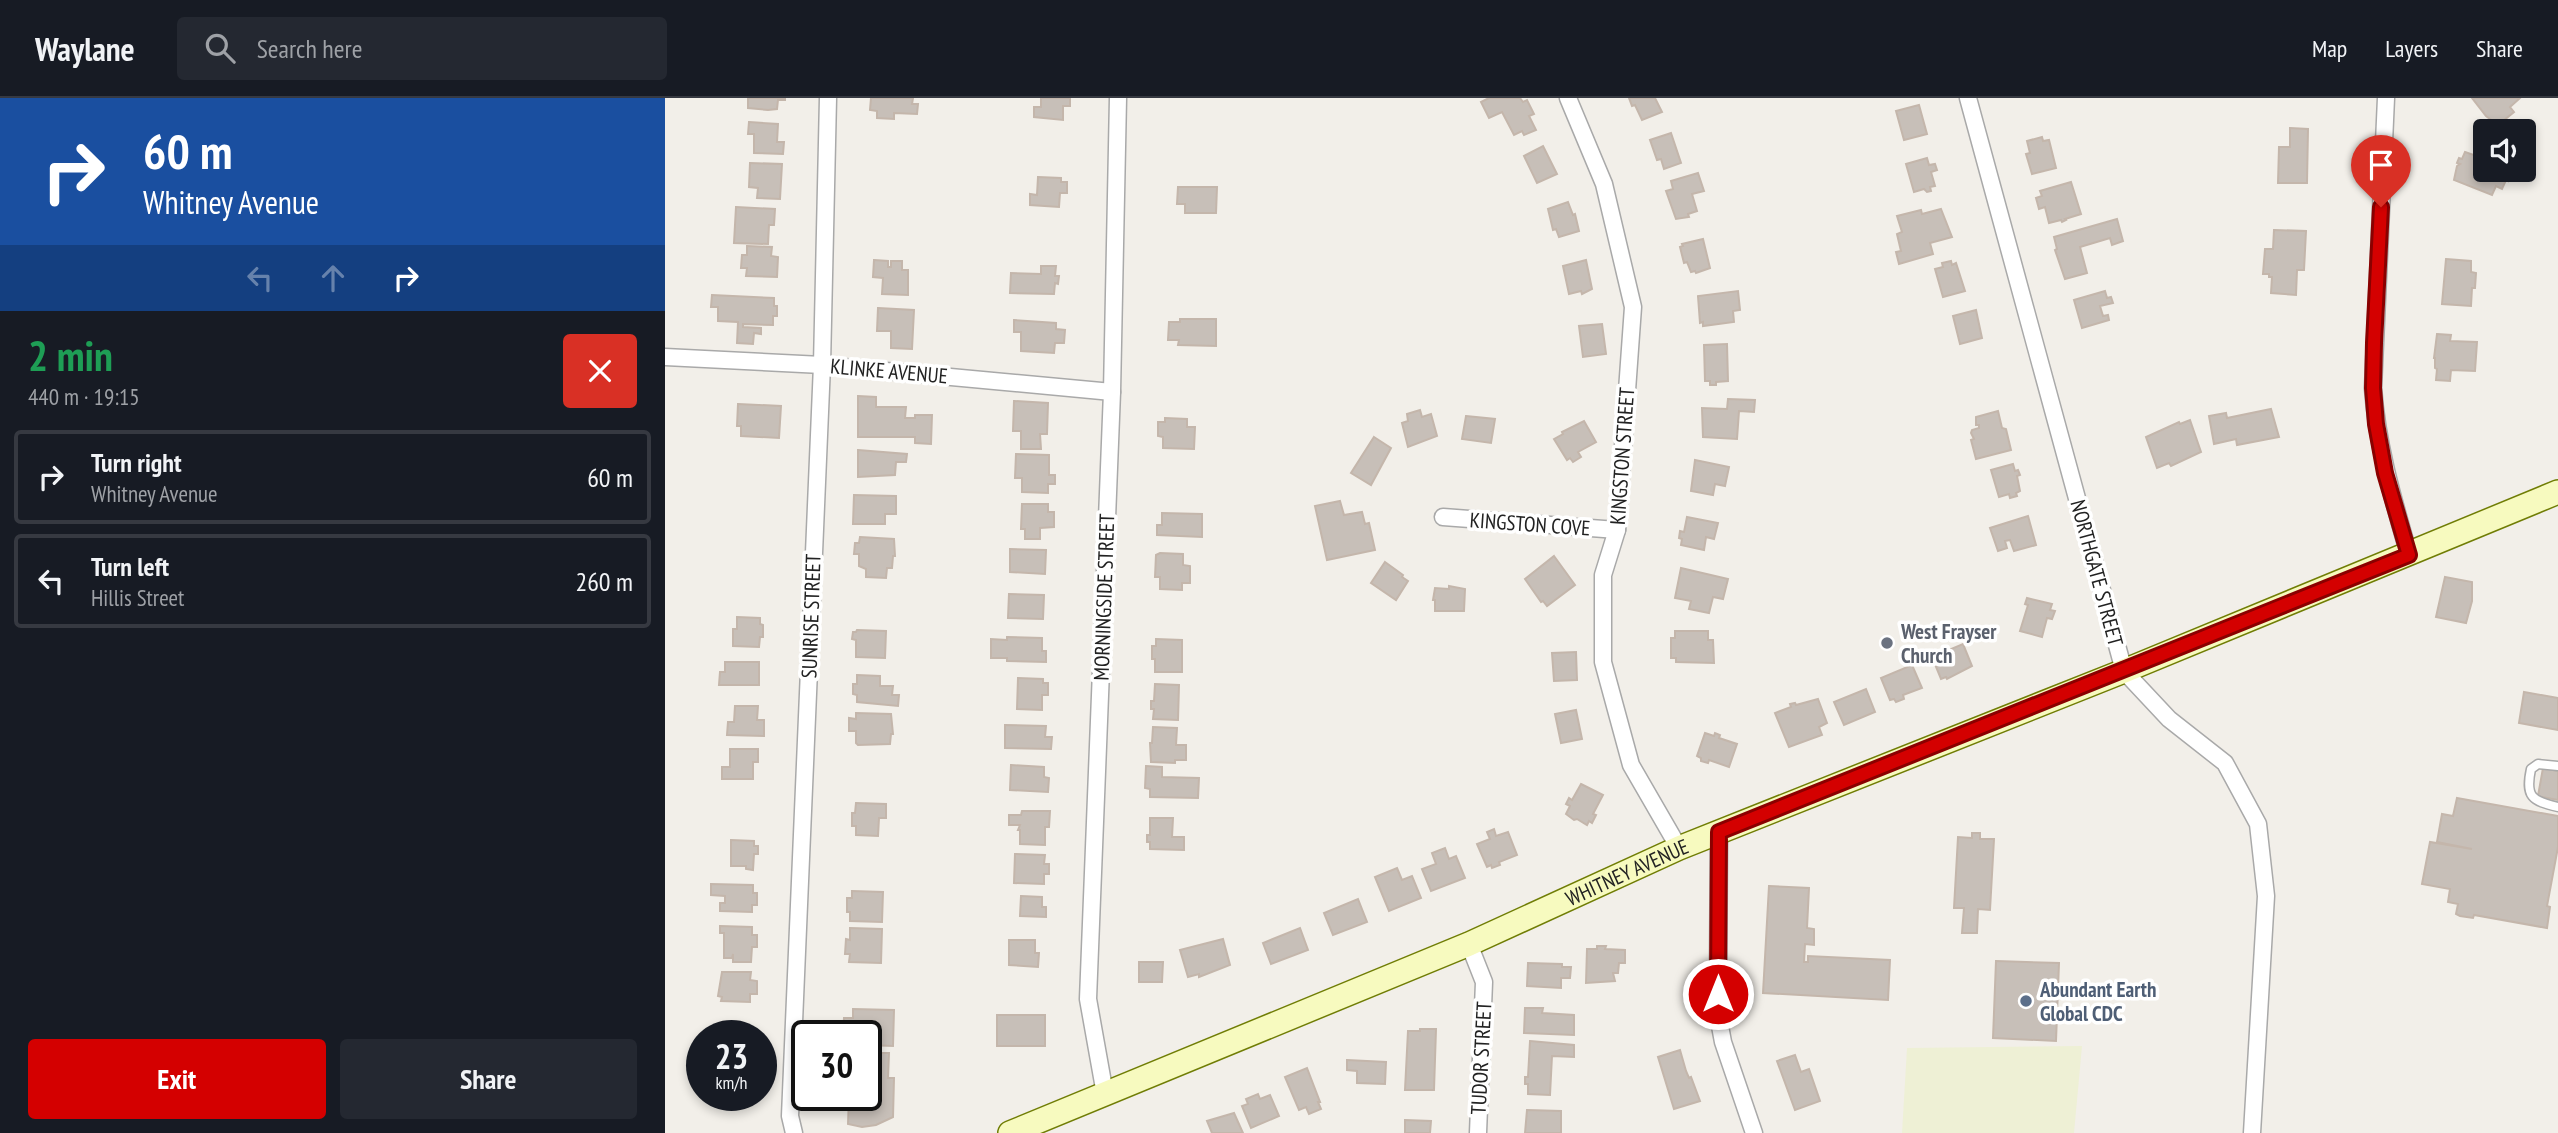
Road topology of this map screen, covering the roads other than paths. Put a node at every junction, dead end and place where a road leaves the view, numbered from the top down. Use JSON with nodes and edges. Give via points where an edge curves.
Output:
{"nodes":[{"id":1,"x":828,"y":98,"type":"edge"},
{"id":2,"x":1118,"y":98,"type":"edge"},
{"id":3,"x":1568,"y":98,"type":"edge"},
{"id":4,"x":1968,"y":98,"type":"edge"},
{"id":5,"x":2386,"y":98,"type":"edge"},
{"id":6,"x":665,"y":356,"type":"edge"},
{"id":7,"x":821,"y":365,"type":"junction"},
{"id":8,"x":1112,"y":392,"type":"junction"},
{"id":9,"x":2558,"y":492,"type":"edge"},
{"id":10,"x":1443,"y":517,"type":"dead end"},
{"id":11,"x":1617,"y":530,"type":"junction"},
{"id":12,"x":2409,"y":555,"type":"junction"},
{"id":13,"x":2124,"y":671,"type":"junction"},
{"id":14,"x":2558,"y":766,"type":"edge"},
{"id":15,"x":2558,"y":807,"type":"edge"},
{"id":16,"x":1719,"y":832,"type":"junction"},
{"id":17,"x":1679,"y":848,"type":"junction"},
{"id":18,"x":1469,"y":944,"type":"junction"},
{"id":19,"x":1105,"y":1094,"type":"junction"},
{"id":20,"x":794,"y":1133,"type":"edge"},
{"id":21,"x":1010,"y":1133,"type":"edge"},
{"id":22,"x":1478,"y":1133,"type":"edge"},
{"id":23,"x":1754,"y":1133,"type":"edge"},
{"id":24,"x":2252,"y":1133,"type":"edge"}],
"edges":[{"from":1,"to":7,"type":"street","name":"SUNRISE STREET"},
{"from":2,"to":8,"type":"street","name":"MORNINGSIDE STREET"},
{"from":3,"to":11,"type":"street","name":"KINGSTON STREET","via":[[1604,184],[1633,307]]},
{"from":4,"to":13,"type":"street","name":"NORTHGATE STREET"},
{"from":5,"to":12,"type":"street","via":[[2373,388],[2385,473]]},
{"from":6,"to":7,"type":"street","name":"KLINKE AVENUE"},
{"from":7,"to":8,"type":"street","name":"KLINKE AVENUE"},
{"from":7,"to":20,"type":"street","name":"SUNRISE STREET","via":[[790,1116]]},
{"from":8,"to":19,"type":"street","name":"MORNINGSIDE STREET","via":[[1088,999]]},
{"from":9,"to":12,"type":"main road","name":"WHITNEY AVENUE"},
{"from":10,"to":11,"type":"street","name":"KINGSTON COVE"},
{"from":11,"to":17,"type":"street","name":"KINGSTON STREET","via":[[1603,575],[1603,662],[1631,765]]},
{"from":12,"to":13,"type":"main road","name":"WHITNEY AVENUE"},
{"from":13,"to":16,"type":"main road","name":"WHITNEY AVENUE"},
{"from":13,"to":24,"type":"street","name":"NORTHGATE STREET","via":[[2169,719],[2225,763],[2257,824],[2266,896]]},
{"from":14,"to":15,"type":"lane","via":[[2538,764],[2531,769],[2528,789],[2539,803]]},
{"from":16,"to":17,"type":"main road","name":"WHITNEY AVENUE"},
{"from":16,"to":23,"type":"street","via":[[1720,1026]]},
{"from":17,"to":18,"type":"main road","name":"WHITNEY AVENUE"},
{"from":18,"to":19,"type":"main road","name":"WHITNEY AVENUE"},
{"from":18,"to":22,"type":"street","name":"TUDOR STREET","via":[[1485,982]]},
{"from":19,"to":21,"type":"main road","name":"WHITNEY AVENUE"}]}
